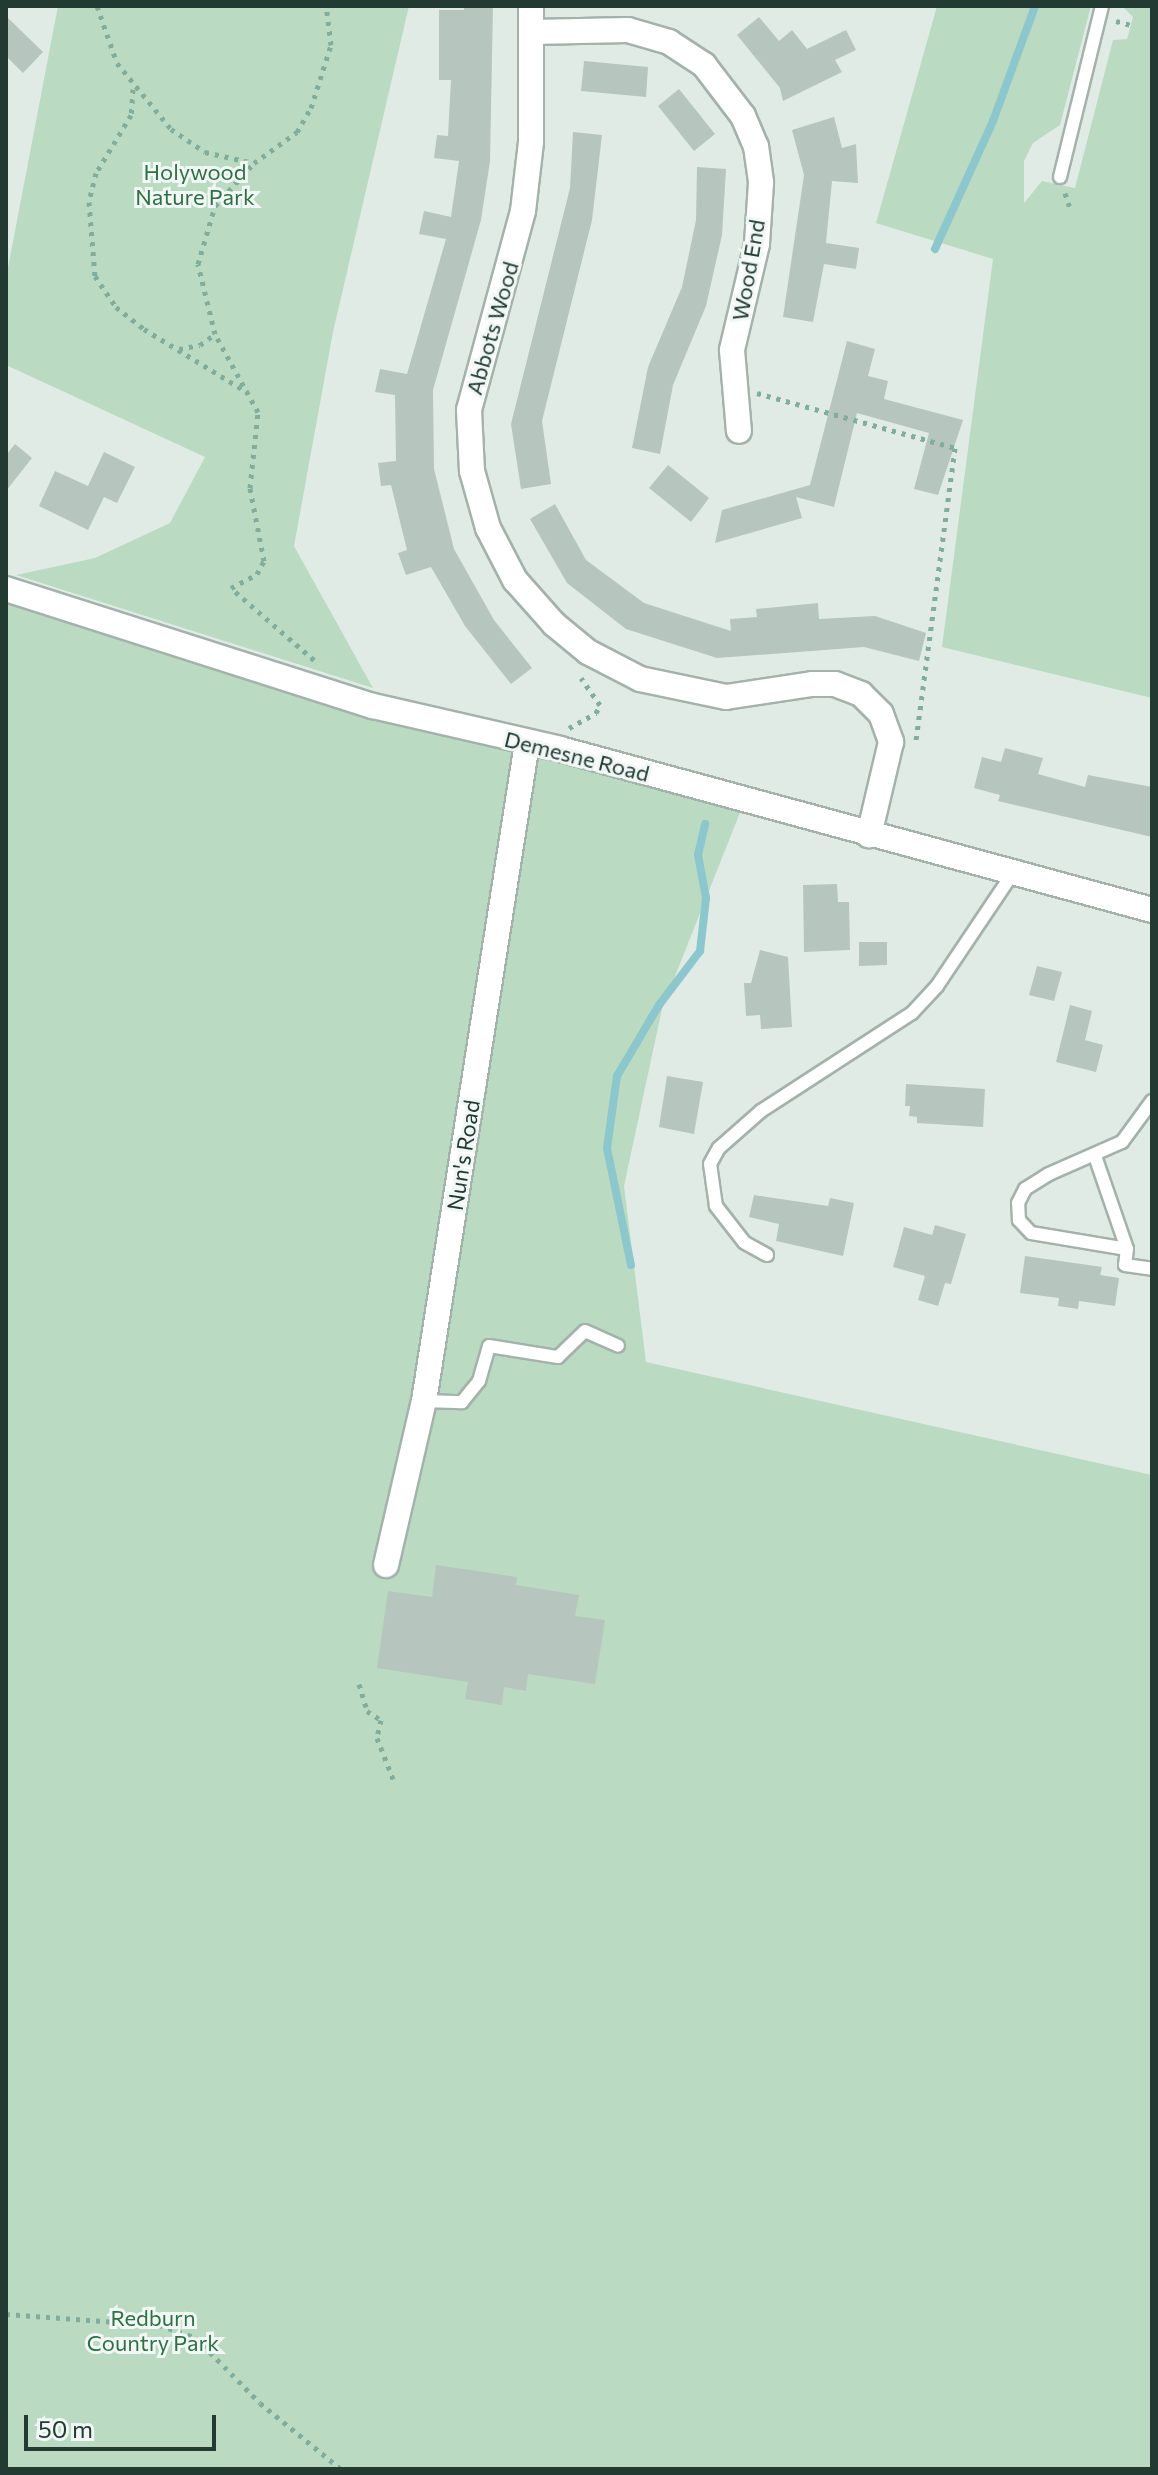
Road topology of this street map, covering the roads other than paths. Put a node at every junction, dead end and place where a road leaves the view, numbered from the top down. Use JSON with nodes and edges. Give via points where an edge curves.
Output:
{"nodes":[{"id":1,"x":531,"y":6,"type":"edge"},
{"id":2,"x":1102,"y":6,"type":"edge"},
{"id":3,"x":532,"y":32,"type":"junction"},
{"id":4,"x":1060,"y":177,"type":"dead end"},
{"id":5,"x":739,"y":431,"type":"dead end"},
{"id":6,"x":6,"y":589,"type":"edge"},
{"id":7,"x":527,"y":743,"type":"junction"},
{"id":8,"x":869,"y":835,"type":"junction"},
{"id":9,"x":1013,"y":873,"type":"junction"},
{"id":10,"x":1152,"y":910,"type":"edge"},
{"id":11,"x":1152,"y":1101,"type":"edge"},
{"id":12,"x":1095,"y":1156,"type":"junction"},
{"id":13,"x":1127,"y":1249,"type":"junction"},
{"id":14,"x":767,"y":1255,"type":"dead end"},
{"id":15,"x":1152,"y":1269,"type":"edge"},
{"id":16,"x":618,"y":1346,"type":"dead end"},
{"id":17,"x":424,"y":1401,"type":"junction"},
{"id":18,"x":386,"y":1565,"type":"dead end"}],
"edges":[{"from":1,"to":3,"type":"street","name":"Abbots Wood"},
{"from":2,"to":4,"type":"lane"},
{"from":3,"to":5,"type":"street","name":"Wood End","via":[[606,28],[648,34],[696,59],[732,97],[756,146],[761,183],[757,244],[732,350]]},
{"from":3,"to":8,"type":"street","name":"Abbots Wood","via":[[531,142],[523,211],[473,384],[469,442],[479,500],[500,554],[533,603],[588,652],[640,679],[696,694],[755,697],[812,684],[849,688],[881,714],[891,756]]},
{"from":6,"to":7,"type":"street","name":"Demesne Road","via":[[320,690]]},
{"from":7,"to":8,"type":"street","name":"Demesne Road"},
{"from":7,"to":17,"type":"street","name":"Nun's Road"},
{"from":8,"to":9,"type":"street","name":"Demesne Road"},
{"from":9,"to":10,"type":"street","name":"Demesne Road"},
{"from":9,"to":14,"type":"lane","via":[[944,976],[912,1013],[761,1111],[719,1148],[709,1174],[716,1206],[744,1242]]},
{"from":11,"to":12,"type":"lane","via":[[1133,1132]]},
{"from":12,"to":13,"type":"lane"},
{"from":12,"to":13,"type":"lane","via":[[1025,1189],[1018,1203],[1019,1220],[1039,1236]]},
{"from":13,"to":15,"type":"lane","via":[[1125,1265]]},
{"from":16,"to":17,"type":"lane","via":[[585,1331],[558,1357],[489,1346],[479,1381],[462,1402]]},
{"from":17,"to":18,"type":"street","name":"Nun's Road"}]}
